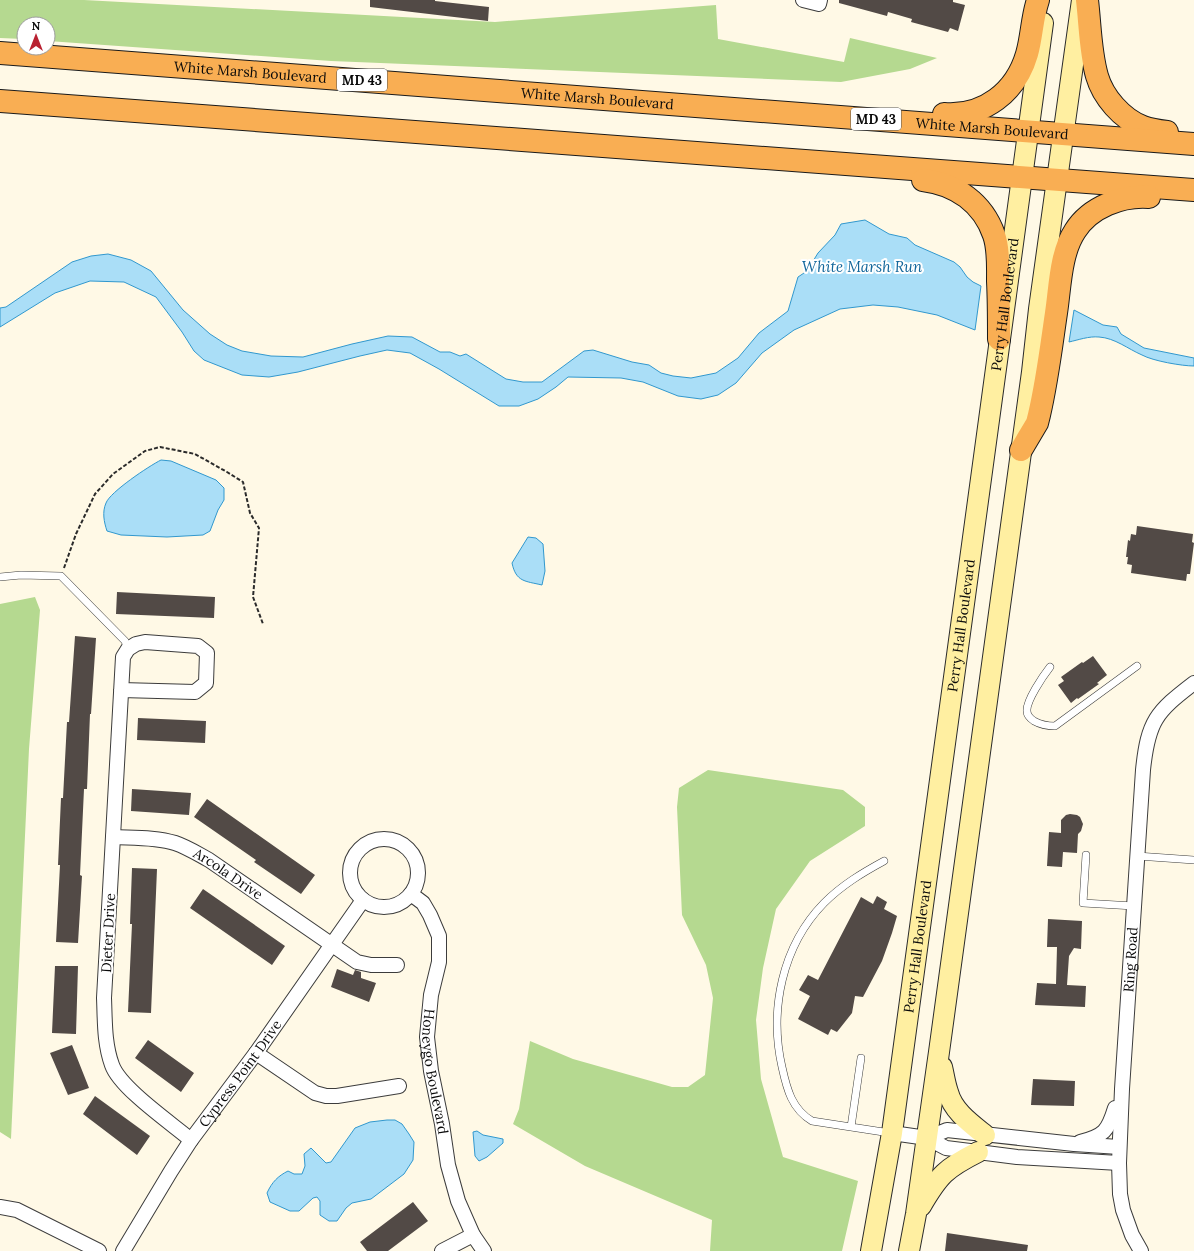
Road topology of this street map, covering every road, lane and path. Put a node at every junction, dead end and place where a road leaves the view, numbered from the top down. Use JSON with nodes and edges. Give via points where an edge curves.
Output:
{"nodes":[{"id":1,"x":803,"y":0,"type":"edge"},
{"id":2,"x":820,"y":0,"type":"edge"},
{"id":3,"x":1038,"y":0,"type":"edge"},
{"id":4,"x":1046,"y":0,"type":"edge"},
{"id":5,"x":1082,"y":0,"type":"edge"},
{"id":6,"x":1087,"y":0,"type":"edge"},
{"id":7,"x":0,"y":53,"type":"edge"},
{"id":8,"x":0,"y":101,"type":"edge"},
{"id":9,"x":724,"y":108,"type":"junction"},
{"id":10,"x":1029,"y":131,"type":"junction"},
{"id":11,"x":1064,"y":134,"type":"junction"},
{"id":12,"x":1194,"y":134,"type":"edge"},
{"id":13,"x":1194,"y":144,"type":"edge"},
{"id":14,"x":624,"y":148,"type":"junction"},
{"id":15,"x":1022,"y":177,"type":"junction"},
{"id":16,"x":1057,"y":180,"type":"junction"},
{"id":17,"x":1194,"y":190,"type":"edge"},
{"id":18,"x":1194,"y":200,"type":"edge"},
{"id":19,"x":999,"y":339,"type":"junction"},
{"id":20,"x":1021,"y":450,"type":"junction"},
{"id":21,"x":61,"y":576,"type":"junction"},
{"id":22,"x":0,"y":577,"type":"edge"},
{"id":23,"x":263,"y":624,"type":"dead end"},
{"id":24,"x":128,"y":649,"type":"junction"},
{"id":25,"x":1137,"y":666,"type":"dead end"},
{"id":26,"x":1050,"y":667,"type":"dead end"},
{"id":27,"x":1194,"y":683,"type":"edge"},
{"id":28,"x":121,"y":690,"type":"junction"},
{"id":29,"x":113,"y":838,"type":"junction"},
{"id":30,"x":1086,"y":855,"type":"dead end"},
{"id":31,"x":1137,"y":856,"type":"junction"},
{"id":32,"x":1194,"y":860,"type":"edge"},
{"id":33,"x":884,"y":861,"type":"dead end"},
{"id":34,"x":412,"y":894,"type":"junction"},
{"id":35,"x":363,"y":900,"type":"junction"},
{"id":36,"x":1134,"y":906,"type":"junction"},
{"id":37,"x":331,"y":944,"type":"junction"},
{"id":38,"x":397,"y":964,"type":"dead end"},
{"id":39,"x":939,"y":1052,"type":"junction"},
{"id":40,"x":256,"y":1054,"type":"junction"},
{"id":41,"x":861,"y":1058,"type":"dead end"},
{"id":42,"x":399,"y":1086,"type":"dead end"},
{"id":43,"x":1122,"y":1088,"type":"junction"},
{"id":44,"x":851,"y":1127,"type":"junction"},
{"id":45,"x":892,"y":1133,"type":"junction"},
{"id":46,"x":927,"y":1138,"type":"junction"},
{"id":47,"x":191,"y":1140,"type":"junction"},
{"id":48,"x":982,"y":1143,"type":"junction"},
{"id":49,"x":1074,"y":1144,"type":"junction"},
{"id":50,"x":1119,"y":1147,"type":"junction"},
{"id":51,"x":1119,"y":1163,"type":"junction"},
{"id":52,"x":0,"y":1207,"type":"edge"},
{"id":53,"x":916,"y":1214,"type":"junction"},
{"id":54,"x":473,"y":1235,"type":"junction"},
{"id":55,"x":99,"y":1251,"type":"edge"},
{"id":56,"x":123,"y":1251,"type":"edge"},
{"id":57,"x":442,"y":1251,"type":"edge"},
{"id":58,"x":484,"y":1251,"type":"edge"},
{"id":59,"x":871,"y":1251,"type":"edge"},
{"id":60,"x":909,"y":1251,"type":"edge"},
{"id":61,"x":1141,"y":1251,"type":"edge"}],
"edges":[{"from":1,"to":2,"type":"street","via":[[819,4]]},
{"from":3,"to":9,"type":"highway","via":[[1027,53],[1019,74],[1011,87],[976,111],[953,115],[836,107]]},
{"from":4,"to":10,"type":"main road","name":"Perry Hall Boulevard"},
{"from":5,"to":11,"type":"main road"},
{"from":6,"to":12,"type":"highway","via":[[1097,78],[1111,102],[1142,126]]},
{"from":7,"to":9,"type":"highway","name":"White Marsh Boulevard","number":"MD 43"},
{"from":8,"to":14,"type":"highway"},
{"from":9,"to":10,"type":"highway","name":"White Marsh Boulevard","number":"MD 43"},
{"from":10,"to":11,"type":"highway","name":"White Marsh Boulevard","number":"MD 43"},
{"from":10,"to":15,"type":"main road","name":"Perry Hall Boulevard"},
{"from":11,"to":13,"type":"highway","name":"White Marsh Boulevard","number":"MD 43"},
{"from":11,"to":16,"type":"main road"},
{"from":14,"to":15,"type":"highway"},
{"from":14,"to":19,"type":"highway","via":[[806,171],[935,181],[958,190],[980,209],[994,235],[998,257]]},
{"from":15,"to":16,"type":"highway"},
{"from":15,"to":19,"type":"main road","name":"Perry Hall Boulevard"},
{"from":16,"to":17,"type":"highway"},
{"from":16,"to":20,"type":"main road"},
{"from":18,"to":20,"type":"highway","via":[[1138,196],[1121,199],[1098,210],[1075,231],[1064,262],[1039,415]]},
{"from":19,"to":45,"type":"main road","name":"Perry Hall Boulevard"},
{"from":20,"to":39,"type":"main road"},
{"from":21,"to":22,"type":"lane"},
{"from":21,"to":23,"type":"path","via":[[76,534],[95,494],[113,474],[145,451],[160,447],[195,454],[243,482],[250,513],[258,528],[253,597]]},
{"from":21,"to":24,"type":"lane","via":[[125,641]]},
{"from":24,"to":28,"type":"street","name":"Dieter Drive","via":[[123,657]]},
{"from":24,"to":28,"type":"street","via":[[145,642],[198,646],[207,653],[206,683],[195,692]]},
{"from":25,"to":26,"type":"lane","via":[[1055,726],[1047,726],[1030,718],[1027,712],[1039,682]]},
{"from":27,"to":31,"type":"street","name":"Ring Road","via":[[1172,700],[1156,717],[1147,739]]},
{"from":28,"to":29,"type":"street","name":"Dieter Drive"},
{"from":29,"to":37,"type":"street","name":"Arcola Drive","via":[[159,840],[175,843],[193,851]]},
{"from":29,"to":47,"type":"street","name":"Dieter Drive","via":[[104,998],[105,1040],[112,1066],[123,1083]]},
{"from":30,"to":36,"type":"lane","via":[[1083,903]]},
{"from":31,"to":32,"type":"lane"},
{"from":31,"to":36,"type":"street","name":"Ring Road"},
{"from":33,"to":44,"type":"lane","via":[[838,890],[810,921],[790,956],[779,996],[779,1055],[784,1078],[797,1109],[812,1121]]},
{"from":34,"to":35,"type":"street","via":[[393,906],[382,907]]},
{"from":34,"to":35,"type":"street","via":[[419,872],[411,851],[402,843],[380,839],[368,842],[353,858],[351,880]]},
{"from":34,"to":54,"type":"street","name":"Honeygo Boulevard","via":[[423,903],[439,936],[439,962],[431,995],[427,1037],[448,1165],[458,1201]]},
{"from":35,"to":37,"type":"street","name":"Cypress Point Drive"},
{"from":36,"to":43,"type":"street","name":"Ring Road"},
{"from":37,"to":38,"type":"street","name":"Arcola Drive","via":[[357,962],[371,965]]},
{"from":37,"to":40,"type":"street","name":"Cypress Point Drive"},
{"from":39,"to":46,"type":"main road"},
{"from":39,"to":48,"type":"main road","via":[[953,1104]]},
{"from":40,"to":42,"type":"street","via":[[315,1093],[326,1096]]},
{"from":40,"to":47,"type":"street","name":"Cypress Point Drive"},
{"from":41,"to":44,"type":"lane"},
{"from":43,"to":49,"type":"street","via":[[1110,1125],[1092,1139]]},
{"from":43,"to":50,"type":"street","name":"Ring Road"},
{"from":44,"to":45,"type":"lane"},
{"from":45,"to":46,"type":"street"},
{"from":45,"to":59,"type":"main road","name":"Perry Hall Boulevard"},
{"from":46,"to":48,"type":"street","via":[[946,1148]]},
{"from":46,"to":48,"type":"street","via":[[947,1130]]},
{"from":46,"to":53,"type":"main road"},
{"from":47,"to":56,"type":"street","name":"Cypress Point Drive"},
{"from":48,"to":49,"type":"street"},
{"from":48,"to":51,"type":"street","via":[[1017,1157]]},
{"from":48,"to":53,"type":"main road","via":[[943,1173]]},
{"from":49,"to":50,"type":"street"},
{"from":50,"to":51,"type":"street","name":"Ring Road"},
{"from":51,"to":61,"type":"street","name":"Ring Road","via":[[1123,1210]]},
{"from":52,"to":55,"type":"street","via":[[17,1210]]},
{"from":53,"to":60,"type":"main road"},
{"from":54,"to":57,"type":"street"},
{"from":54,"to":58,"type":"street","name":"Honeygo Boulevard"}]}
